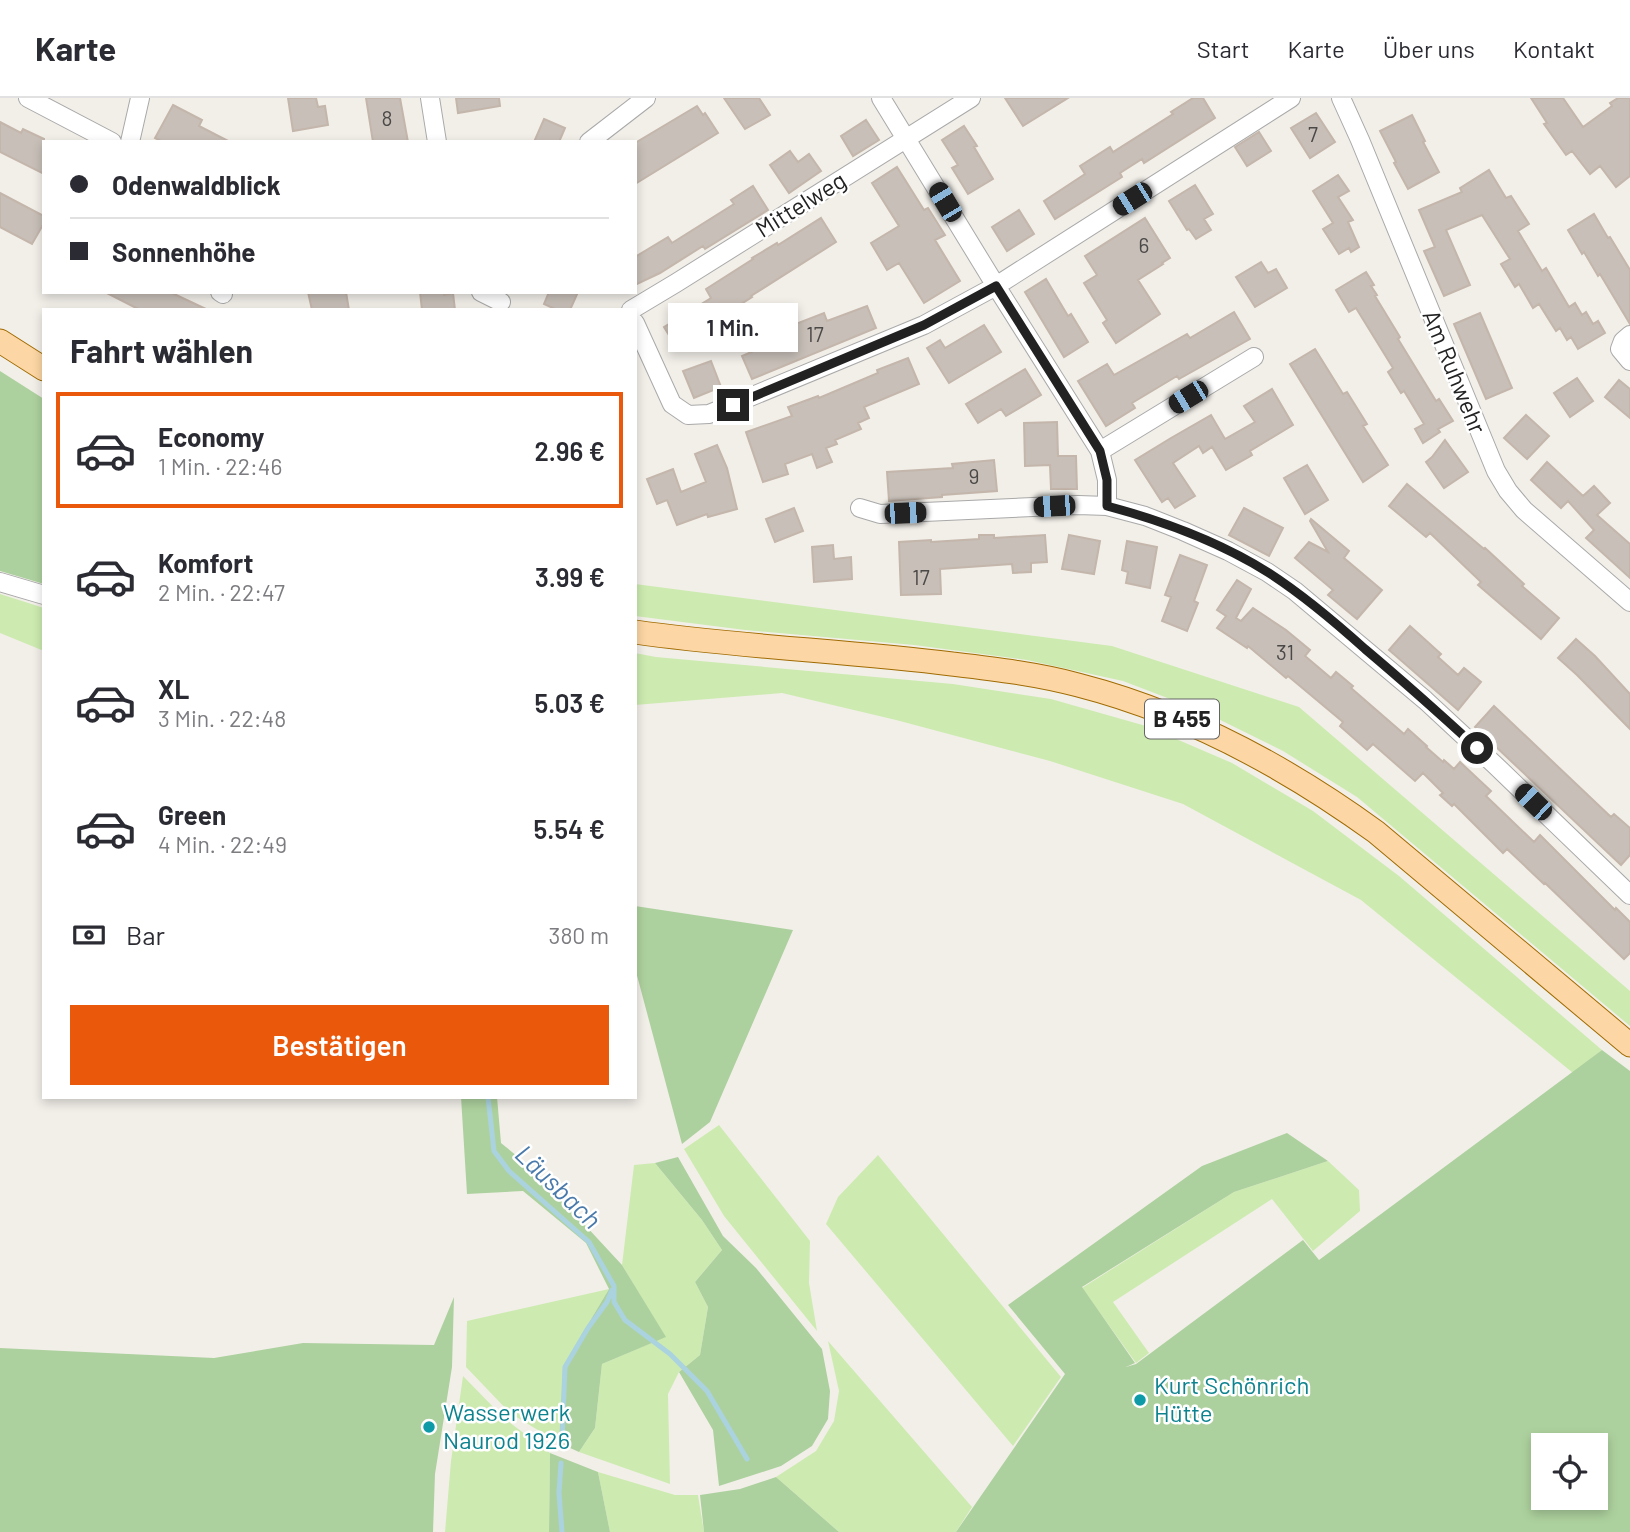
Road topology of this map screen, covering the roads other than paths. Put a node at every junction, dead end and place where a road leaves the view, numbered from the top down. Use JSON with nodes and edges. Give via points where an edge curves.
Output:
{"nodes":[{"id":1,"x":28,"y":98,"type":"edge"},
{"id":2,"x":140,"y":98,"type":"edge"},
{"id":3,"x":430,"y":98,"type":"edge"},
{"id":4,"x":646,"y":98,"type":"edge"},
{"id":5,"x":881,"y":98,"type":"edge"},
{"id":6,"x":971,"y":98,"type":"edge"},
{"id":7,"x":1291,"y":98,"type":"edge"},
{"id":8,"x":1341,"y":98,"type":"edge"},
{"id":9,"x":907,"y":139,"type":"junction"},
{"id":10,"x":108,"y":140,"type":"edge"},
{"id":11,"x":131,"y":140,"type":"edge"},
{"id":12,"x":437,"y":140,"type":"edge"},
{"id":13,"x":592,"y":140,"type":"edge"},
{"id":14,"x":996,"y":286,"type":"junction"},
{"id":15,"x":485,"y":294,"type":"edge"},
{"id":16,"x":501,"y":302,"type":"edge"},
{"id":17,"x":634,"y":308,"type":"edge"},
{"id":18,"x":637,"y":327,"type":"edge"},
{"id":19,"x":1630,"y":335,"type":"edge"},
{"id":20,"x":0,"y":341,"type":"edge"},
{"id":21,"x":0,"y":346,"type":"edge"},
{"id":22,"x":1254,"y":357,"type":"dead end"},
{"id":23,"x":1630,"y":361,"type":"edge"},
{"id":24,"x":37,"y":365,"type":"edge"},
{"id":25,"x":1100,"y":451,"type":"junction"},
{"id":26,"x":1107,"y":506,"type":"junction"},
{"id":27,"x":860,"y":508,"type":"dead end"},
{"id":28,"x":0,"y":582,"type":"edge"},
{"id":29,"x":42,"y":594,"type":"edge"},
{"id":30,"x":1630,"y":602,"type":"edge"},
{"id":31,"x":637,"y":632,"type":"edge"},
{"id":32,"x":1630,"y":895,"type":"edge"},
{"id":33,"x":1630,"y":1045,"type":"edge"}],
"edges":[{"from":1,"to":10,"type":"street"},
{"from":2,"to":11,"type":"street"},
{"from":3,"to":12,"type":"street"},
{"from":4,"to":13,"type":"street"},
{"from":5,"to":9,"type":"street"},
{"from":6,"to":9,"type":"street","name":"Mittelweg"},
{"from":7,"to":14,"type":"street"},
{"from":8,"to":30,"type":"street","name":"Am Ruhwehr","via":[[1496,471],[1524,509]]},
{"from":9,"to":14,"type":"street"},
{"from":9,"to":17,"type":"street","name":"Mittelweg"},
{"from":14,"to":18,"type":"street","via":[[924,325],[709,414],[688,415],[672,404]]},
{"from":14,"to":25,"type":"street"},
{"from":15,"to":16,"type":"street"},
{"from":19,"to":23,"type":"street","via":[[1620,349]]},
{"from":20,"to":24,"type":"main road"},
{"from":21,"to":24,"type":"main road"},
{"from":22,"to":25,"type":"street"},
{"from":25,"to":26,"type":"street"},
{"from":26,"to":27,"type":"street","via":[[880,514]]},
{"from":26,"to":32,"type":"street","via":[[1145,516],[1217,546],[1295,591],[1425,701]]},
{"from":28,"to":29,"type":"street"},
{"from":31,"to":33,"type":"main road","number":"B 455","via":[[1032,675],[1162,711],[1256,755],[1344,809]]}]}
